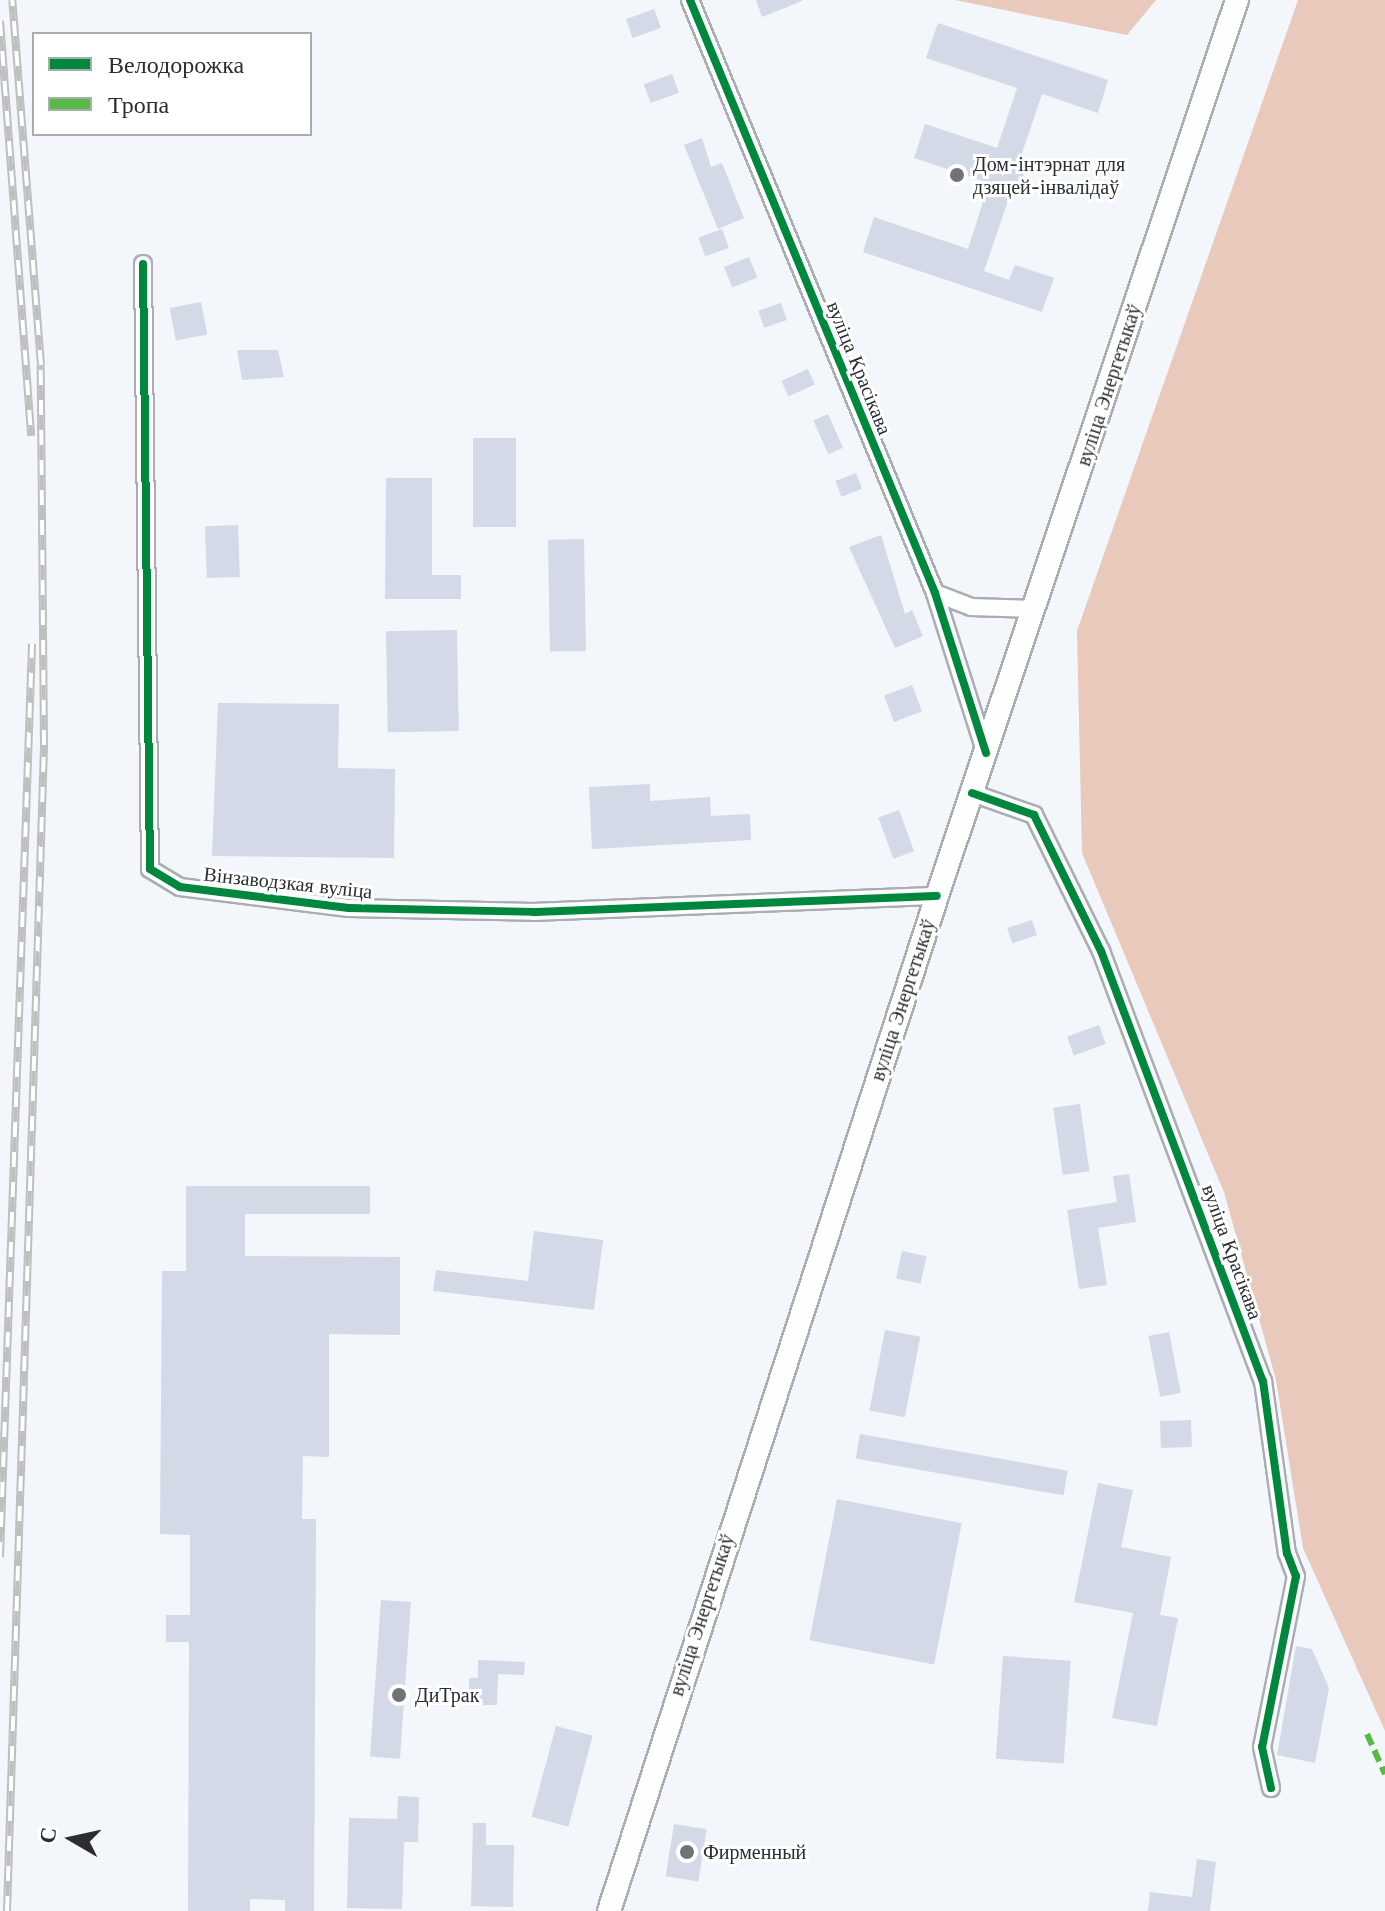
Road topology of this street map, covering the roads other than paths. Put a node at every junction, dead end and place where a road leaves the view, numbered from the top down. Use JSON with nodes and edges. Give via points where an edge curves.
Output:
{"nodes":[{"id":1,"x":690,"y":0,"type":"edge"},
{"id":2,"x":1237,"y":0,"type":"edge"},
{"id":3,"x":143,"y":264,"type":"dead end"},
{"id":4,"x":935,"y":593,"type":"junction"},
{"id":5,"x":1036,"y":609,"type":"junction"},
{"id":6,"x":986,"y":753,"type":"junction"},
{"id":7,"x":972,"y":793,"type":"junction"},
{"id":8,"x":937,"y":896,"type":"junction"},
{"id":9,"x":1271,"y":1788,"type":"dead end"},
{"id":10,"x":609,"y":1911,"type":"edge"}],
"edges":[{"from":1,"to":4,"type":"street","name":"вуліца Красікава"},
{"from":2,"to":5,"type":"main road","name":"вуліца Энергетыкаў"},
{"from":3,"to":8,"type":"street","name":"Вінзаводзкая вуліца","via":[[150,869],[180,887],[349,908],[534,912]]},
{"from":4,"to":5,"type":"street","via":[[971,607]]},
{"from":4,"to":6,"type":"street","name":"вуліца Красікава"},
{"from":5,"to":6,"type":"main road","name":"вуліца Энергетыкаў"},
{"from":6,"to":7,"type":"main road","name":"вуліца Энергетыкаў"},
{"from":7,"to":8,"type":"main road","name":"вуліца Энергетыкаў"},
{"from":7,"to":9,"type":"street","name":"вуліца Красікава","via":[[1034,815],[1095,937],[1263,1381],[1287,1553],[1296,1576],[1262,1747]]},
{"from":8,"to":10,"type":"main road","name":"вуліца Энергетыкаў"}]}
